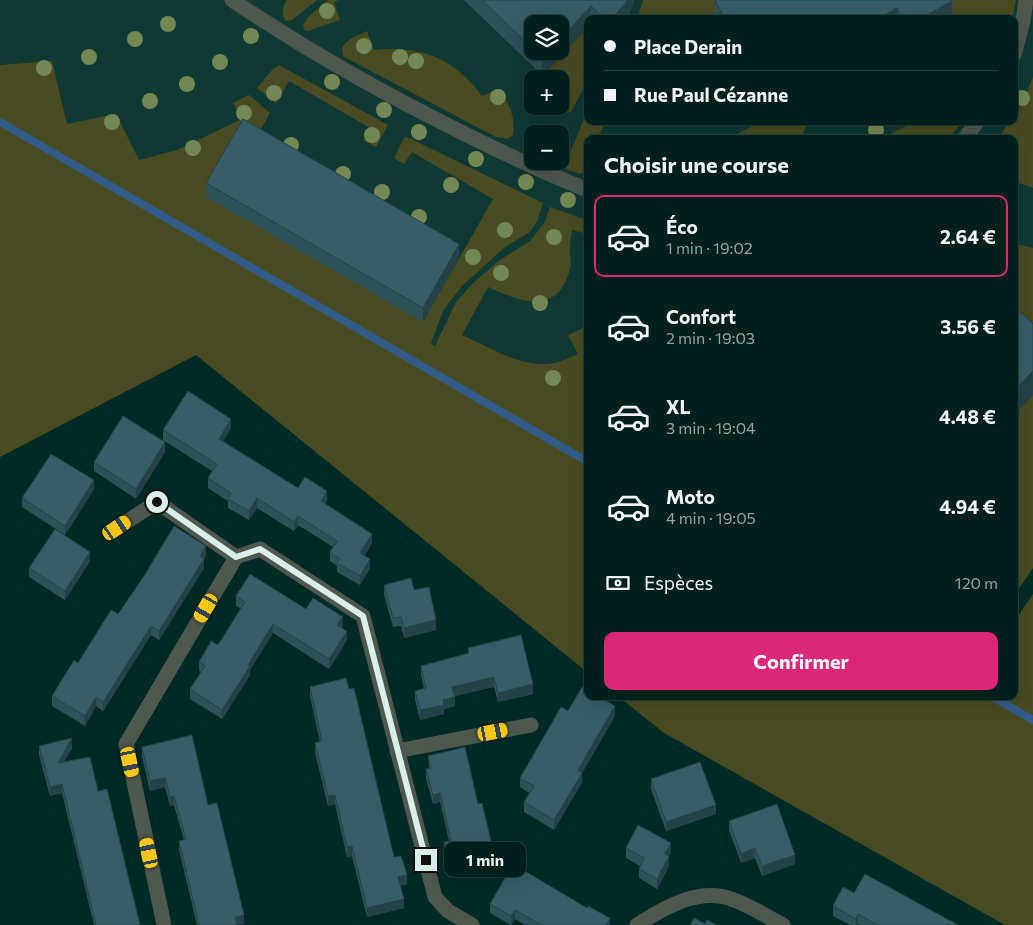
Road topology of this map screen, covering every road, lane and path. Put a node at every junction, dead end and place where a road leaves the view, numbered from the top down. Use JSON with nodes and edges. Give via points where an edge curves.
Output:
{"nodes":[{"id":1,"x":232,"y":0,"type":"edge"},
{"id":2,"x":1026,"y":0,"type":"edge"},
{"id":3,"x":1018,"y":40,"type":"edge"},
{"id":4,"x":975,"y":125,"type":"edge"},
{"id":5,"x":967,"y":135,"type":"edge"},
{"id":6,"x":584,"y":188,"type":"edge"},
{"id":7,"x":117,"y":528,"type":"dead end"},
{"id":8,"x":236,"y":557,"type":"junction"},
{"id":9,"x":531,"y":725,"type":"dead end"},
{"id":10,"x":397,"y":751,"type":"junction"},
{"id":11,"x":164,"y":925,"type":"edge"},
{"id":12,"x":472,"y":925,"type":"edge"},
{"id":13,"x":637,"y":925,"type":"edge"},
{"id":14,"x":782,"y":925,"type":"edge"}],
"edges":[{"from":1,"to":6,"type":"street","via":[[380,91],[483,143]]},
{"from":2,"to":3,"type":"street"},
{"from":4,"to":5,"type":"street"},
{"from":7,"to":8,"type":"street","via":[[157,502]]},
{"from":8,"to":10,"type":"street","via":[[260,549],[363,616]]},
{"from":8,"to":11,"type":"street","via":[[126,744]]},
{"from":9,"to":10,"type":"street"},
{"from":10,"to":12,"type":"street","via":[[435,897],[448,911]]},
{"from":13,"to":14,"type":"street","via":[[693,897],[712,896],[733,899]]}]}
